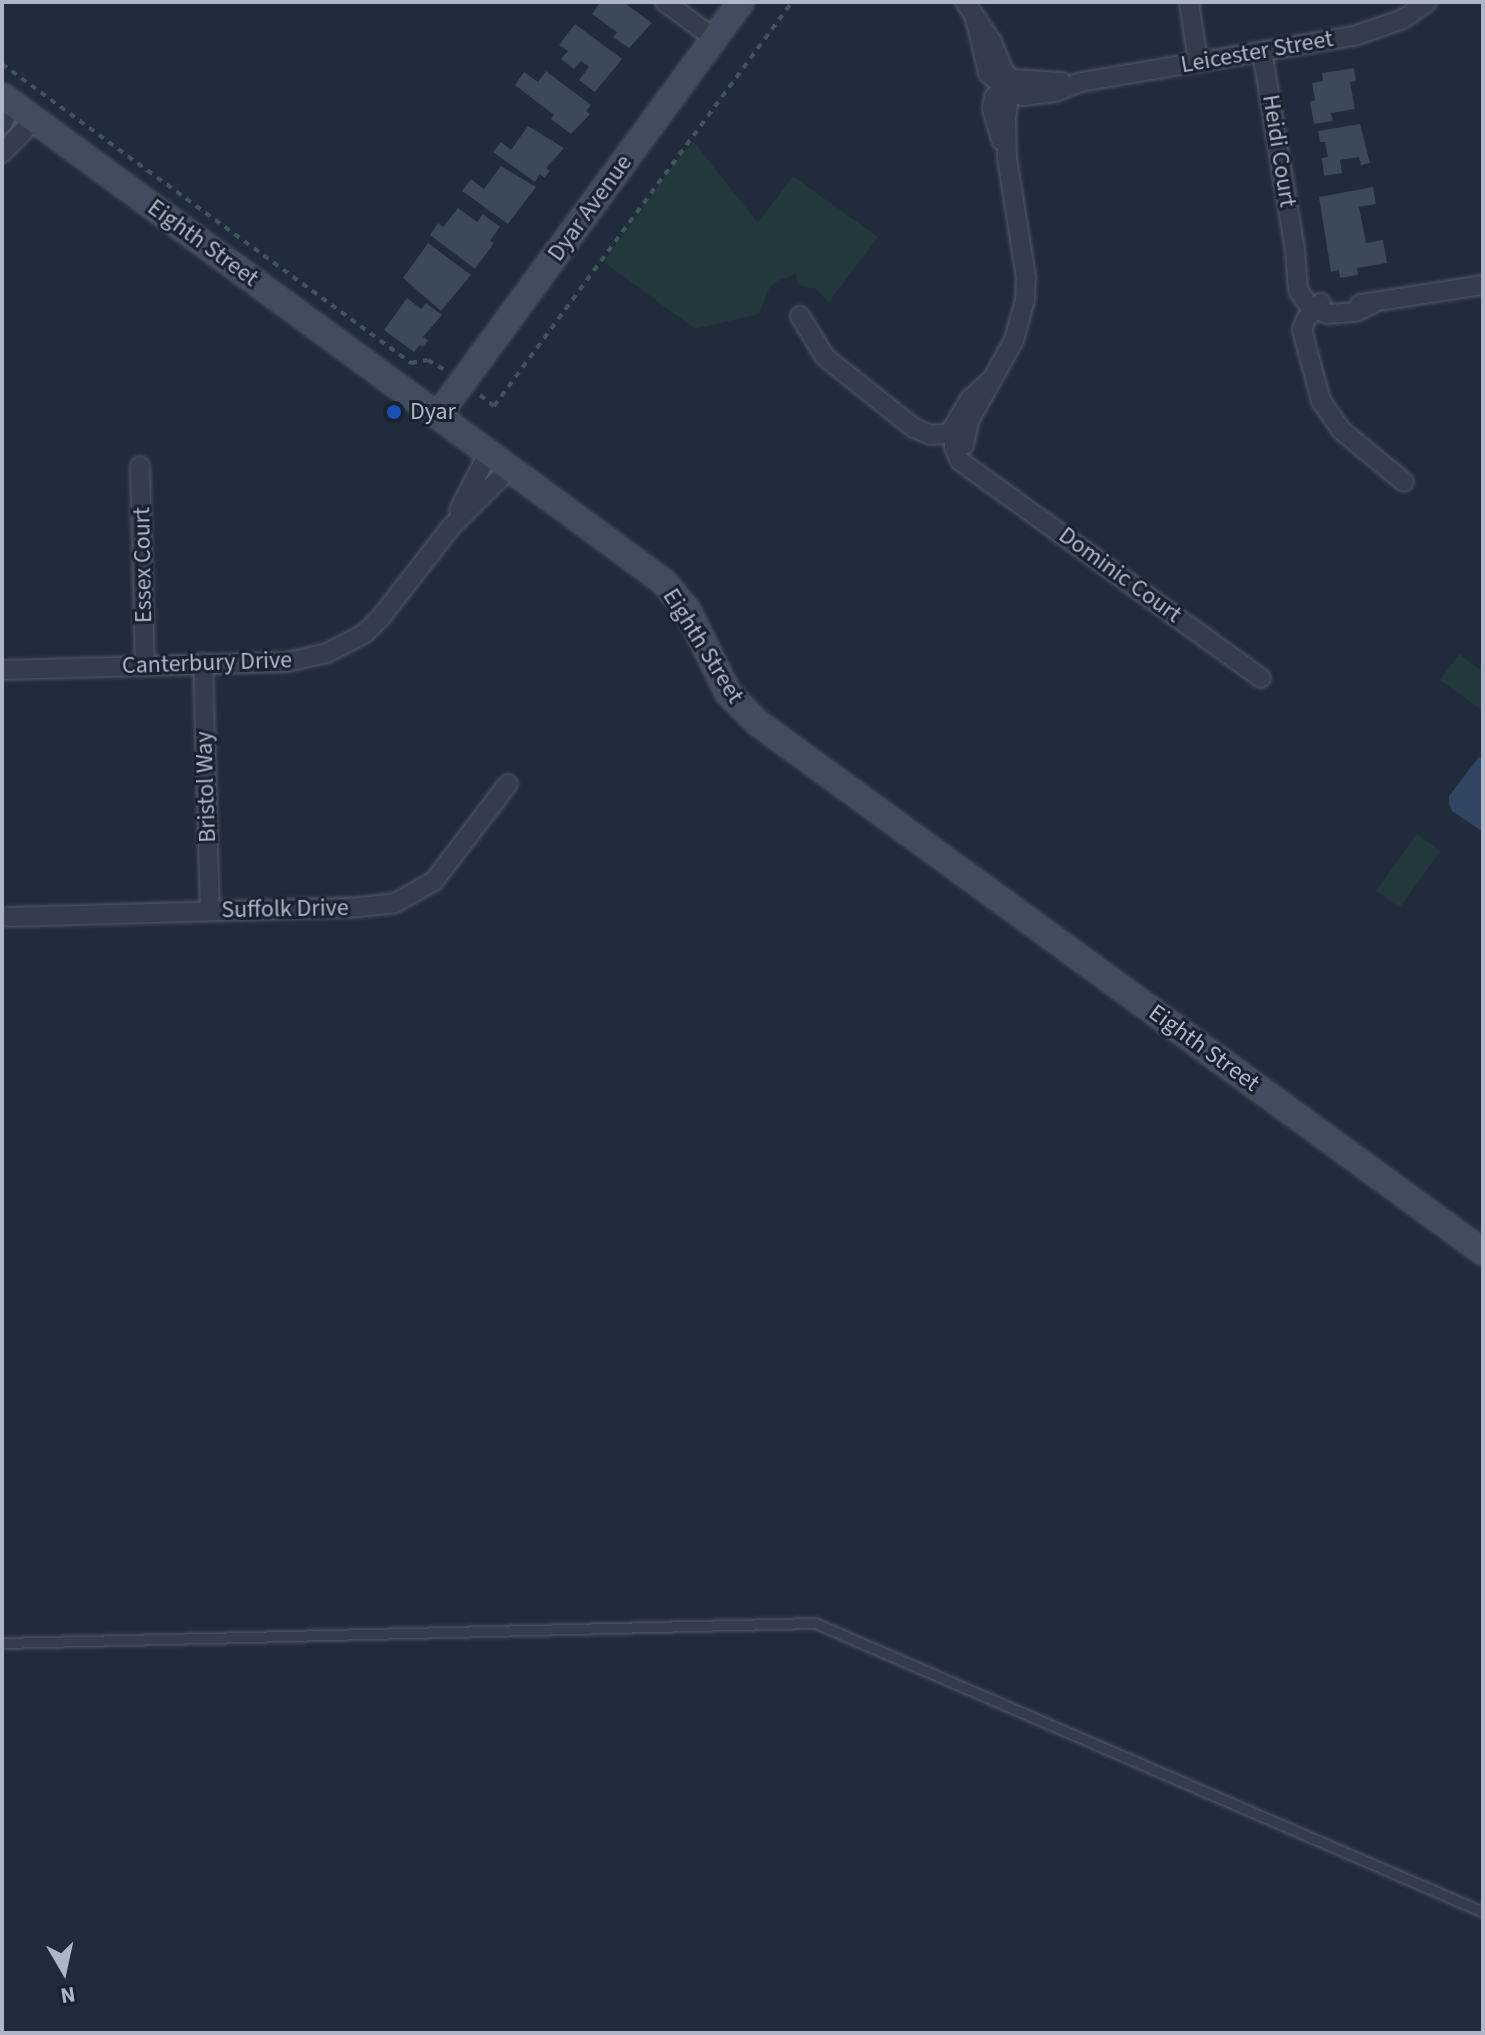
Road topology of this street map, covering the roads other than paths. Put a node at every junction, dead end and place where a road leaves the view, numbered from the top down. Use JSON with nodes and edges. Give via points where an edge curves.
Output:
{"nodes":[{"id":1,"x":665,"y":2,"type":"edge"},
{"id":2,"x":741,"y":2,"type":"edge"},
{"id":3,"x":1189,"y":2,"type":"edge"},
{"id":4,"x":1427,"y":2,"type":"edge"},
{"id":5,"x":970,"y":10,"type":"edge"},
{"id":6,"x":714,"y":38,"type":"junction"},
{"id":7,"x":1262,"y":51,"type":"junction"},
{"id":8,"x":1198,"y":62,"type":"junction"},
{"id":9,"x":1008,"y":86,"type":"junction"},
{"id":10,"x":5,"y":108,"type":"edge"},
{"id":11,"x":34,"y":120,"type":"junction"},
{"id":12,"x":2,"y":153,"type":"edge"},
{"id":13,"x":1483,"y":285,"type":"edge"},
{"id":14,"x":1319,"y":308,"type":"junction"},
{"id":15,"x":800,"y":316,"type":"dead end"},
{"id":16,"x":439,"y":414,"type":"junction"},
{"id":17,"x":957,"y":431,"type":"junction"},
{"id":18,"x":489,"y":452,"type":"junction"},
{"id":19,"x":140,"y":466,"type":"dead end"},
{"id":20,"x":510,"y":468,"type":"junction"},
{"id":21,"x":1404,"y":482,"type":"dead end"},
{"id":22,"x":451,"y":527,"type":"junction"},
{"id":23,"x":203,"y":663,"type":"junction"},
{"id":24,"x":145,"y":665,"type":"junction"},
{"id":25,"x":2,"y":670,"type":"edge"},
{"id":26,"x":1261,"y":678,"type":"dead end"},
{"id":27,"x":508,"y":784,"type":"dead end"},
{"id":28,"x":210,"y":911,"type":"junction"},
{"id":29,"x":8,"y":917,"type":"dead end"},
{"id":30,"x":1483,"y":1252,"type":"edge"},
{"id":31,"x":2,"y":1643,"type":"edge"},
{"id":32,"x":1483,"y":1912,"type":"edge"}],
"edges":[{"from":1,"to":6,"type":"street"},
{"from":2,"to":6,"type":"street","name":"Dyar Avenue"},
{"from":3,"to":8,"type":"street"},
{"from":4,"to":7,"type":"street","name":"Leicester Street","via":[[1379,29]]},
{"from":5,"to":9,"type":"street","via":[[992,42]]},
{"from":6,"to":16,"type":"street","name":"Dyar Avenue"},
{"from":7,"to":8,"type":"street","name":"Leicester Street"},
{"from":7,"to":14,"type":"street","name":"Heidi Court","via":[[1295,250]]},
{"from":8,"to":9,"type":"street","name":"Leicester Street","via":[[1081,82]]},
{"from":9,"to":17,"type":"street","via":[[1007,158],[1025,300],[1014,340]]},
{"from":10,"to":11,"type":"street","name":"Eighth Street"},
{"from":11,"to":12,"type":"street"},
{"from":11,"to":16,"type":"street","name":"Eighth Street"},
{"from":13,"to":14,"type":"street"},
{"from":14,"to":21,"type":"street","via":[[1308,350],[1330,417]]},
{"from":15,"to":17,"type":"street","via":[[825,357],[899,414]]},
{"from":16,"to":18,"type":"street","name":"Eighth Street"},
{"from":17,"to":26,"type":"street","name":"Dominic Court","via":[[979,472]]},
{"from":18,"to":20,"type":"street","name":"Eighth Street"},
{"from":18,"to":22,"type":"street","name":"Canterbury Drive"},
{"from":19,"to":24,"type":"street","name":"Essex Court"},
{"from":20,"to":22,"type":"street","name":"Canterbury Drive"},
{"from":20,"to":30,"type":"street","name":"Eighth Street","via":[[664,582],[687,609],[728,693],[758,723]]},
{"from":22,"to":23,"type":"street","name":"Canterbury Drive","via":[[381,617],[345,646],[287,662]]},
{"from":23,"to":24,"type":"street","name":"Canterbury Drive"},
{"from":23,"to":28,"type":"street","name":"Bristol Way"},
{"from":24,"to":25,"type":"street","name":"Canterbury Drive"},
{"from":27,"to":28,"type":"street","name":"Suffolk Drive","via":[[434,881],[395,903]]},
{"from":28,"to":29,"type":"street","name":"Suffolk Drive"},
{"from":31,"to":32,"type":"lane","via":[[815,1623]]}]}
